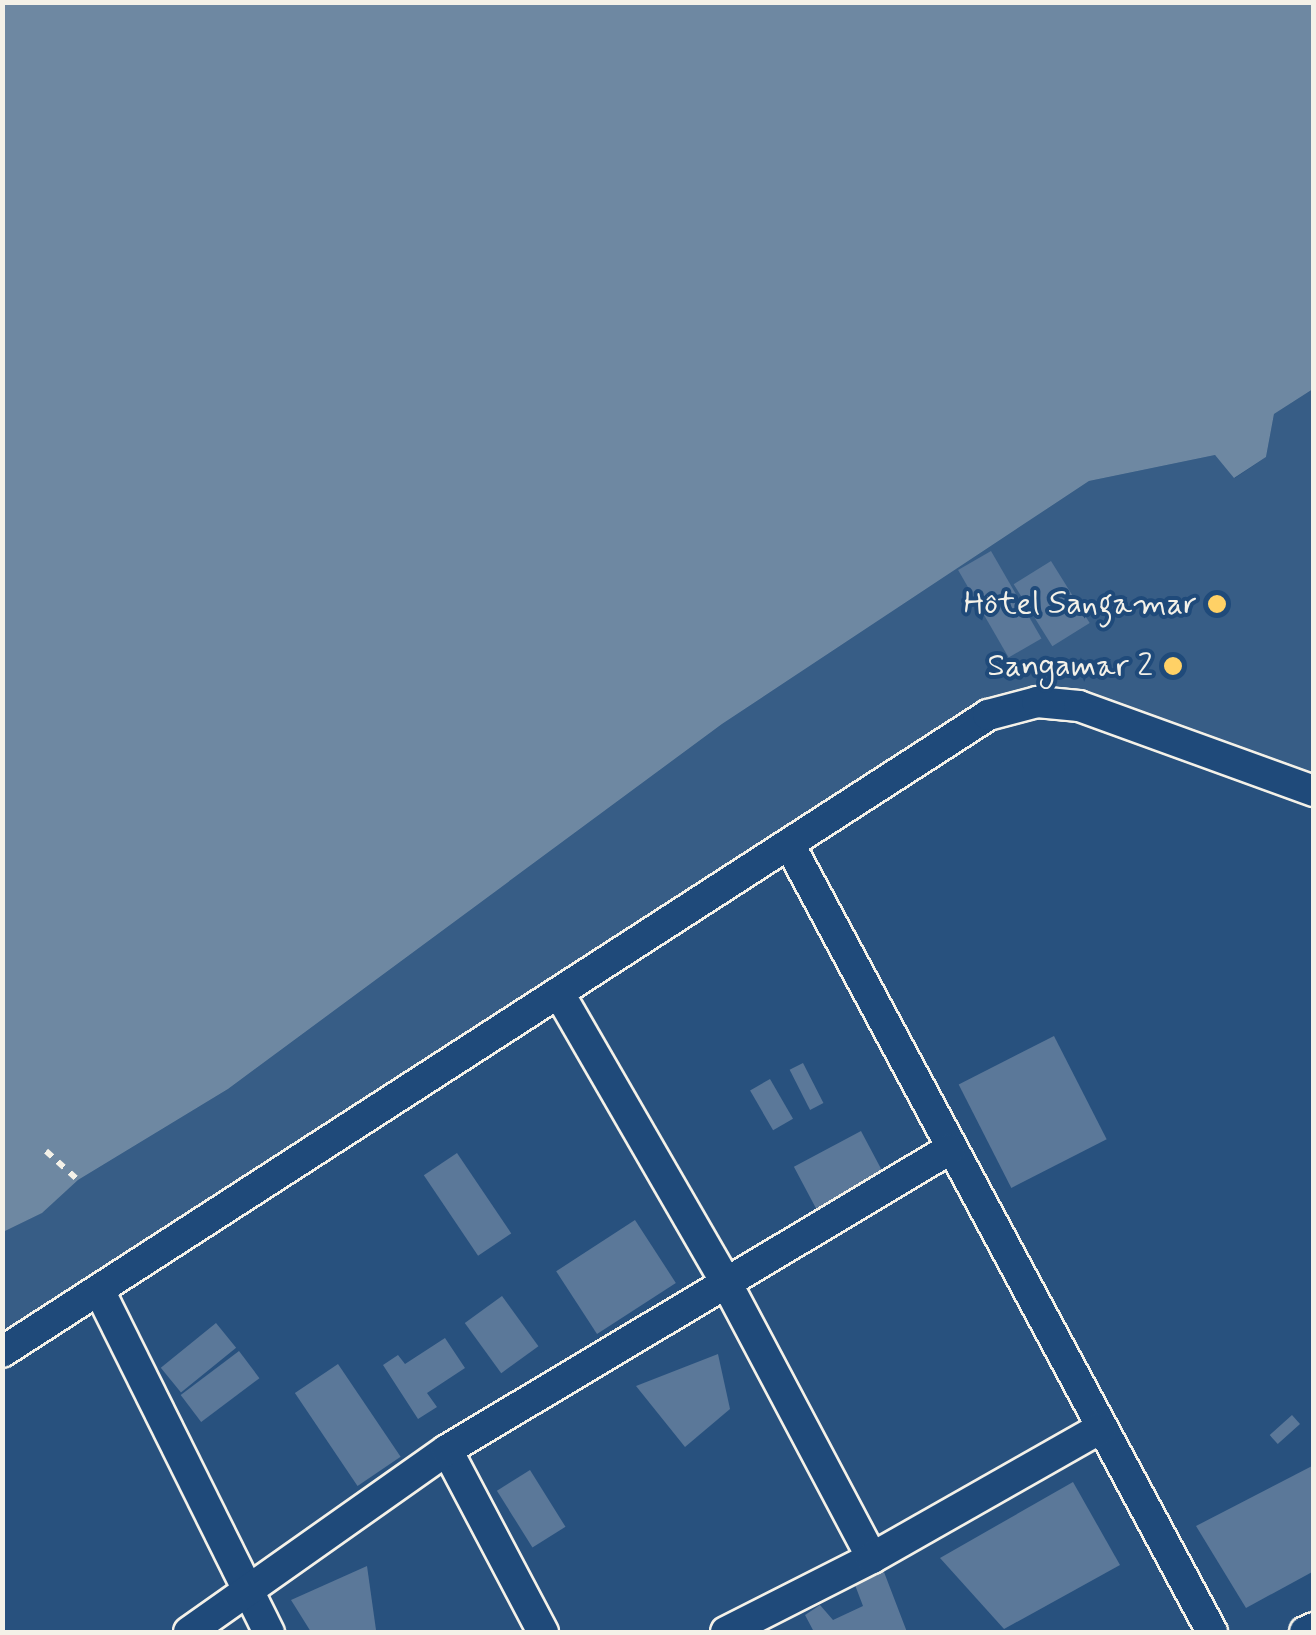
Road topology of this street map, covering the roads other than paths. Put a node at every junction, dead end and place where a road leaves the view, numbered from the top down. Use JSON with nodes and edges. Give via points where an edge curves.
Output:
{"nodes":[{"id":1,"x":1314,"y":791,"type":"edge"},
{"id":2,"x":788,"y":844,"type":"junction"},
{"id":3,"x":560,"y":995,"type":"junction"},
{"id":4,"x":950,"y":1149,"type":"junction"},
{"id":5,"x":728,"y":1284,"type":"junction"},
{"id":6,"x":99,"y":1290,"type":"junction"},
{"id":7,"x":2,"y":1352,"type":"edge"},
{"id":8,"x":1101,"y":1428,"type":"junction"},
{"id":9,"x":447,"y":1450,"type":"junction"},
{"id":10,"x":872,"y":1558,"type":"junction"},
{"id":11,"x":246,"y":1590,"type":"junction"},
{"id":12,"x":1314,"y":1628,"type":"edge"},
{"id":13,"x":190,"y":1632,"type":"edge"},
{"id":14,"x":269,"y":1632,"type":"edge"},
{"id":15,"x":543,"y":1632,"type":"edge"},
{"id":16,"x":726,"y":1632,"type":"edge"},
{"id":17,"x":1212,"y":1632,"type":"edge"},
{"id":18,"x":1304,"y":1632,"type":"edge"}],
"edges":[{"from":1,"to":2,"type":"street","via":[[1078,706],[1037,702],[988,715]]},
{"from":2,"to":3,"type":"street"},
{"from":2,"to":4,"type":"street"},
{"from":3,"to":5,"type":"street"},
{"from":3,"to":6,"type":"street"},
{"from":4,"to":5,"type":"street"},
{"from":4,"to":8,"type":"street"},
{"from":5,"to":9,"type":"street"},
{"from":5,"to":10,"type":"street"},
{"from":6,"to":7,"type":"street"},
{"from":6,"to":11,"type":"street"},
{"from":8,"to":10,"type":"street"},
{"from":8,"to":17,"type":"street"},
{"from":9,"to":11,"type":"street"},
{"from":9,"to":15,"type":"street"},
{"from":10,"to":16,"type":"street"},
{"from":11,"to":13,"type":"street"},
{"from":11,"to":14,"type":"street"},
{"from":12,"to":18,"type":"street"}]}
